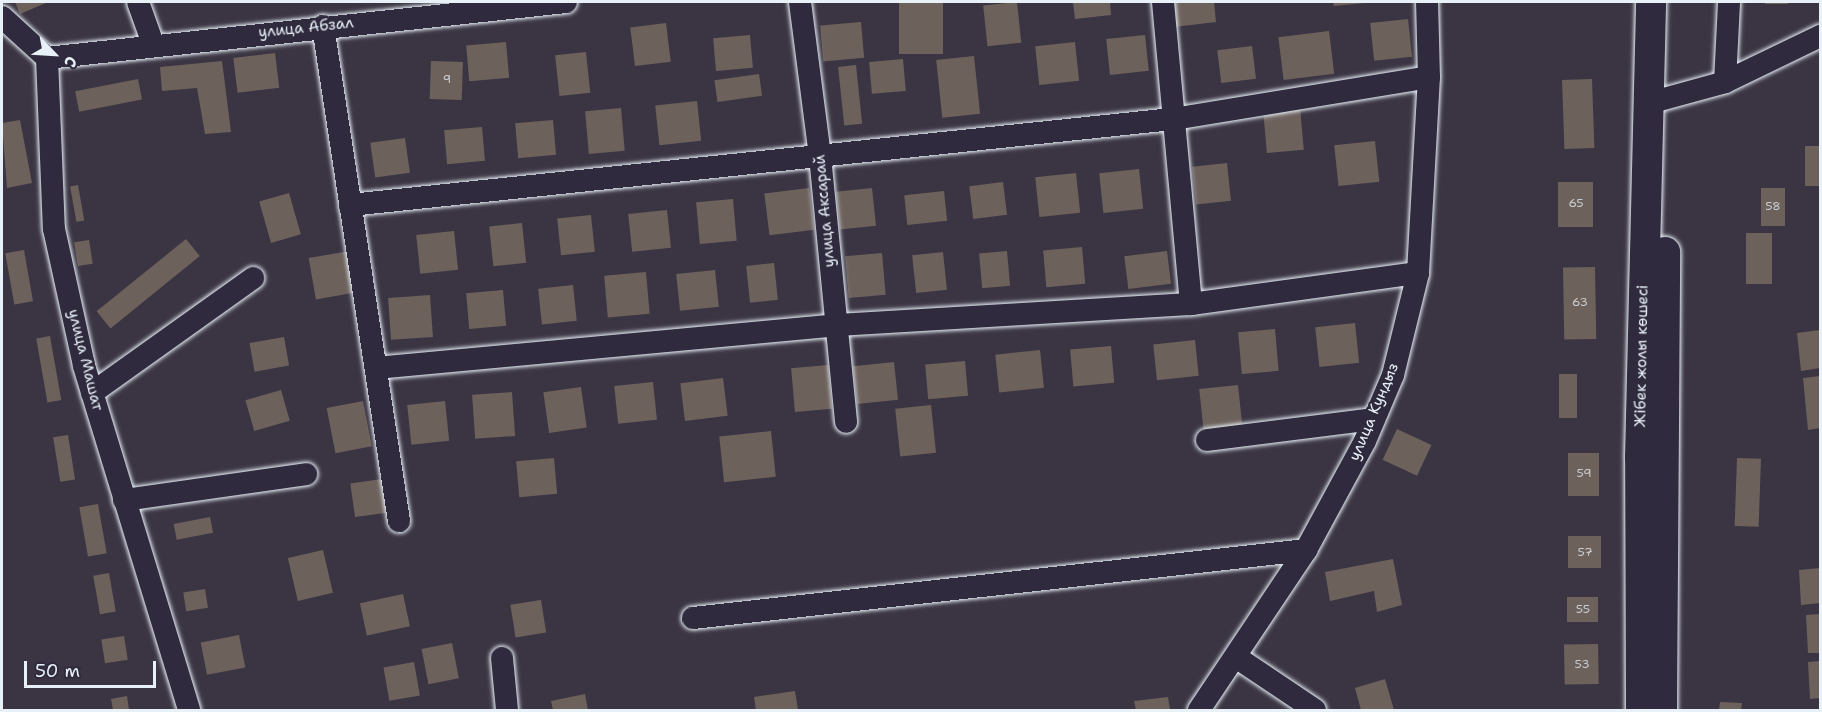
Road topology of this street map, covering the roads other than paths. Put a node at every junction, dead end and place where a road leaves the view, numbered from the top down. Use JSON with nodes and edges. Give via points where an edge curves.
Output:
{"nodes":[{"id":1,"x":138,"y":2,"type":"edge"},
{"id":2,"x":566,"y":2,"type":"edge"},
{"id":3,"x":800,"y":2,"type":"edge"},
{"id":4,"x":1163,"y":2,"type":"edge"},
{"id":5,"x":1427,"y":2,"type":"edge"},
{"id":6,"x":1651,"y":2,"type":"edge"},
{"id":7,"x":1671,"y":2,"type":"edge"},
{"id":8,"x":1729,"y":2,"type":"edge"},
{"id":9,"x":367,"y":12,"type":"edge"},
{"id":10,"x":2,"y":17,"type":"edge"},
{"id":11,"x":323,"y":26,"type":"junction"},
{"id":12,"x":1821,"y":36,"type":"edge"},
{"id":13,"x":153,"y":44,"type":"junction"},
{"id":14,"x":47,"y":57,"type":"junction"},
{"id":15,"x":1429,"y":77,"type":"junction"},
{"id":16,"x":1725,"y":82,"type":"junction"},
{"id":17,"x":1657,"y":101,"type":"junction"},
{"id":18,"x":1173,"y":119,"type":"junction"},
{"id":19,"x":820,"y":156,"type":"junction"},
{"id":20,"x":350,"y":205,"type":"junction"},
{"id":21,"x":1418,"y":273,"type":"junction"},
{"id":22,"x":253,"y":278,"type":"dead end"},
{"id":23,"x":1191,"y":304,"type":"junction"},
{"id":24,"x":836,"y":325,"type":"junction"},
{"id":25,"x":376,"y":368,"type":"junction"},
{"id":26,"x":92,"y":393,"type":"junction"},
{"id":27,"x":1374,"y":419,"type":"junction"},
{"id":28,"x":846,"y":422,"type":"dead end"},
{"id":29,"x":1206,"y":440,"type":"dead end"},
{"id":30,"x":306,"y":474,"type":"dead end"},
{"id":31,"x":124,"y":500,"type":"junction"},
{"id":32,"x":399,"y":521,"type":"dead end"},
{"id":33,"x":1306,"y":550,"type":"junction"},
{"id":34,"x":693,"y":618,"type":"dead end"},
{"id":35,"x":1236,"y":657,"type":"junction"},
{"id":36,"x":502,"y":658,"type":"dead end"},
{"id":37,"x":189,"y":711,"type":"edge"},
{"id":38,"x":507,"y":711,"type":"edge"},
{"id":39,"x":1199,"y":711,"type":"edge"},
{"id":40,"x":1315,"y":711,"type":"edge"},
{"id":41,"x":1641,"y":711,"type":"edge"},
{"id":42,"x":1662,"y":711,"type":"edge"}],
"edges":[{"from":1,"to":13,"type":"street"},
{"from":2,"to":9,"type":"street","name":"улица Абзал"},
{"from":3,"to":19,"type":"street","name":"улица Аксарай"},
{"from":4,"to":18,"type":"street"},
{"from":5,"to":15,"type":"street","name":"улица Кундыз"},
{"from":6,"to":17,"type":"main road","name":"Жібек жолы көшесі"},
{"from":7,"to":17,"type":"main road","name":"Жібек жолы көшесі"},
{"from":8,"to":16,"type":"street"},
{"from":9,"to":11,"type":"street","name":"улица Абзал"},
{"from":10,"to":14,"type":"street"},
{"from":11,"to":13,"type":"street","name":"улица Абзал"},
{"from":11,"to":20,"type":"street"},
{"from":12,"to":16,"type":"street"},
{"from":13,"to":14,"type":"street","name":"улица Абзал"},
{"from":14,"to":26,"type":"street","name":"улица Машат","via":[[54,229]]},
{"from":15,"to":18,"type":"street"},
{"from":15,"to":21,"type":"street","name":"улица Кундыз"},
{"from":16,"to":17,"type":"street"},
{"from":17,"to":41,"type":"main road","name":"Жібек жолы көшесі","via":[[1640,457]]},
{"from":17,"to":42,"type":"main road","name":"Жібек жолы көшесі"},
{"from":18,"to":19,"type":"street"},
{"from":18,"to":23,"type":"street"},
{"from":19,"to":20,"type":"street"},
{"from":19,"to":24,"type":"street","name":"улица Аксарай"},
{"from":20,"to":25,"type":"street"},
{"from":21,"to":23,"type":"street"},
{"from":21,"to":27,"type":"street","name":"улица Кундыз","via":[[1393,375]]},
{"from":22,"to":26,"type":"street"},
{"from":23,"to":24,"type":"street"},
{"from":24,"to":25,"type":"street"},
{"from":24,"to":28,"type":"street","name":"улица Аксарай"},
{"from":25,"to":32,"type":"street"},
{"from":26,"to":31,"type":"street","name":"улица Машат"},
{"from":27,"to":29,"type":"street"},
{"from":27,"to":33,"type":"street","name":"улица Кундыз"},
{"from":30,"to":31,"type":"street"},
{"from":31,"to":37,"type":"street","name":"улица Машат"},
{"from":33,"to":34,"type":"street"},
{"from":33,"to":35,"type":"street","name":"улица Кундыз"},
{"from":35,"to":39,"type":"street","name":"улица Кундыз"},
{"from":35,"to":40,"type":"street"},
{"from":36,"to":38,"type":"street"}]}
